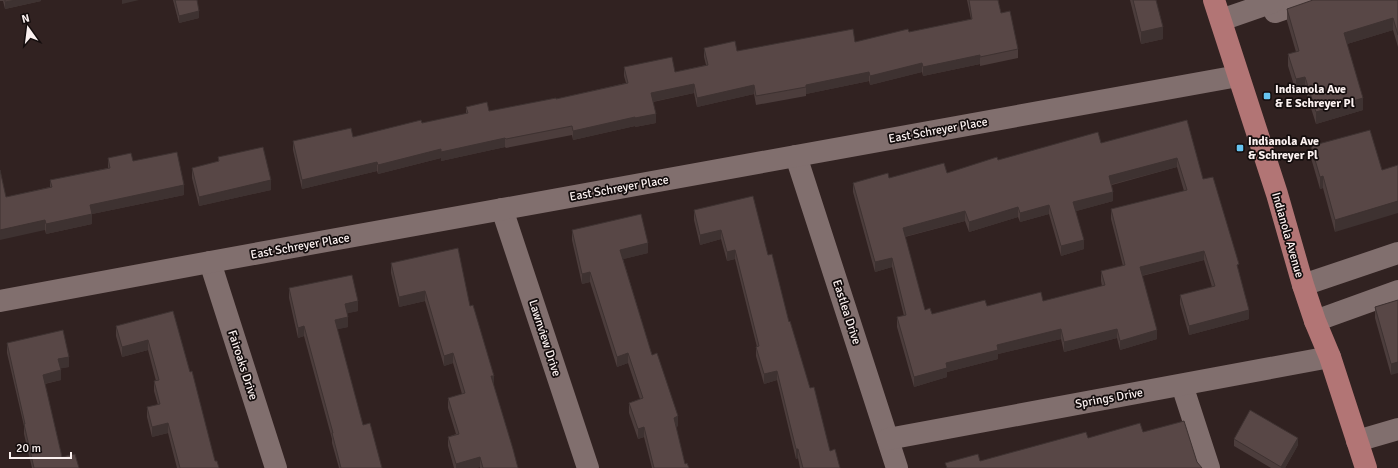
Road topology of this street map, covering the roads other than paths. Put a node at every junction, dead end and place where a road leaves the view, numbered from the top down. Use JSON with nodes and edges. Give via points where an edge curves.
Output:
{"nodes":[{"id":1,"x":1310,"y":0,"type":"edge"},
{"id":2,"x":1272,"y":1,"type":"edge"},
{"id":3,"x":1218,"y":10,"type":"edge"},
{"id":4,"x":1238,"y":76,"type":"junction"},
{"id":5,"x":796,"y":156,"type":"junction"},
{"id":6,"x":502,"y":209,"type":"junction"},
{"id":7,"x":1398,"y":253,"type":"edge"},
{"id":8,"x":210,"y":262,"type":"junction"},
{"id":9,"x":1303,"y":285,"type":"junction"},
{"id":10,"x":1398,"y":291,"type":"edge"},
{"id":11,"x":0,"y":301,"type":"edge"},
{"id":12,"x":1315,"y":321,"type":"junction"},
{"id":13,"x":1330,"y":357,"type":"junction"},
{"id":14,"x":1182,"y":385,"type":"junction"},
{"id":15,"x":1398,"y":429,"type":"edge"},
{"id":16,"x":888,"y":438,"type":"junction"},
{"id":17,"x":1357,"y":441,"type":"junction"},
{"id":18,"x":276,"y":468,"type":"edge"},
{"id":19,"x":588,"y":468,"type":"edge"},
{"id":20,"x":897,"y":468,"type":"edge"},
{"id":21,"x":1209,"y":468,"type":"edge"},
{"id":22,"x":1366,"y":468,"type":"edge"}],
"edges":[{"from":1,"to":2,"type":"street","via":[[1275,12]]},
{"from":2,"to":3,"type":"street"},
{"from":3,"to":4,"type":"main road","name":"Indianola Avenue"},
{"from":4,"to":5,"type":"street","name":"East Schreyer Place"},
{"from":4,"to":9,"type":"main road","name":"Indianola Avenue","via":[[1277,194]]},
{"from":5,"to":6,"type":"street","name":"East Schreyer Place"},
{"from":5,"to":16,"type":"street","name":"Eastlea Drive"},
{"from":6,"to":8,"type":"street","name":"East Schreyer Place"},
{"from":6,"to":19,"type":"street","name":"Lawnview Drive"},
{"from":7,"to":9,"type":"street"},
{"from":8,"to":11,"type":"street","name":"East Schreyer Place"},
{"from":8,"to":18,"type":"street","name":"Fairoaks Drive"},
{"from":9,"to":12,"type":"main road","name":"Indianola Avenue"},
{"from":10,"to":12,"type":"street"},
{"from":12,"to":13,"type":"main road","name":"Indianola Avenue"},
{"from":13,"to":14,"type":"street","name":"Springs Drive"},
{"from":13,"to":17,"type":"main road","name":"Indianola Avenue"},
{"from":14,"to":16,"type":"street","name":"Springs Drive"},
{"from":14,"to":21,"type":"street"},
{"from":15,"to":17,"type":"street"},
{"from":16,"to":20,"type":"street","name":"Eastlea Drive"},
{"from":17,"to":22,"type":"main road","name":"Indianola Avenue"}]}
